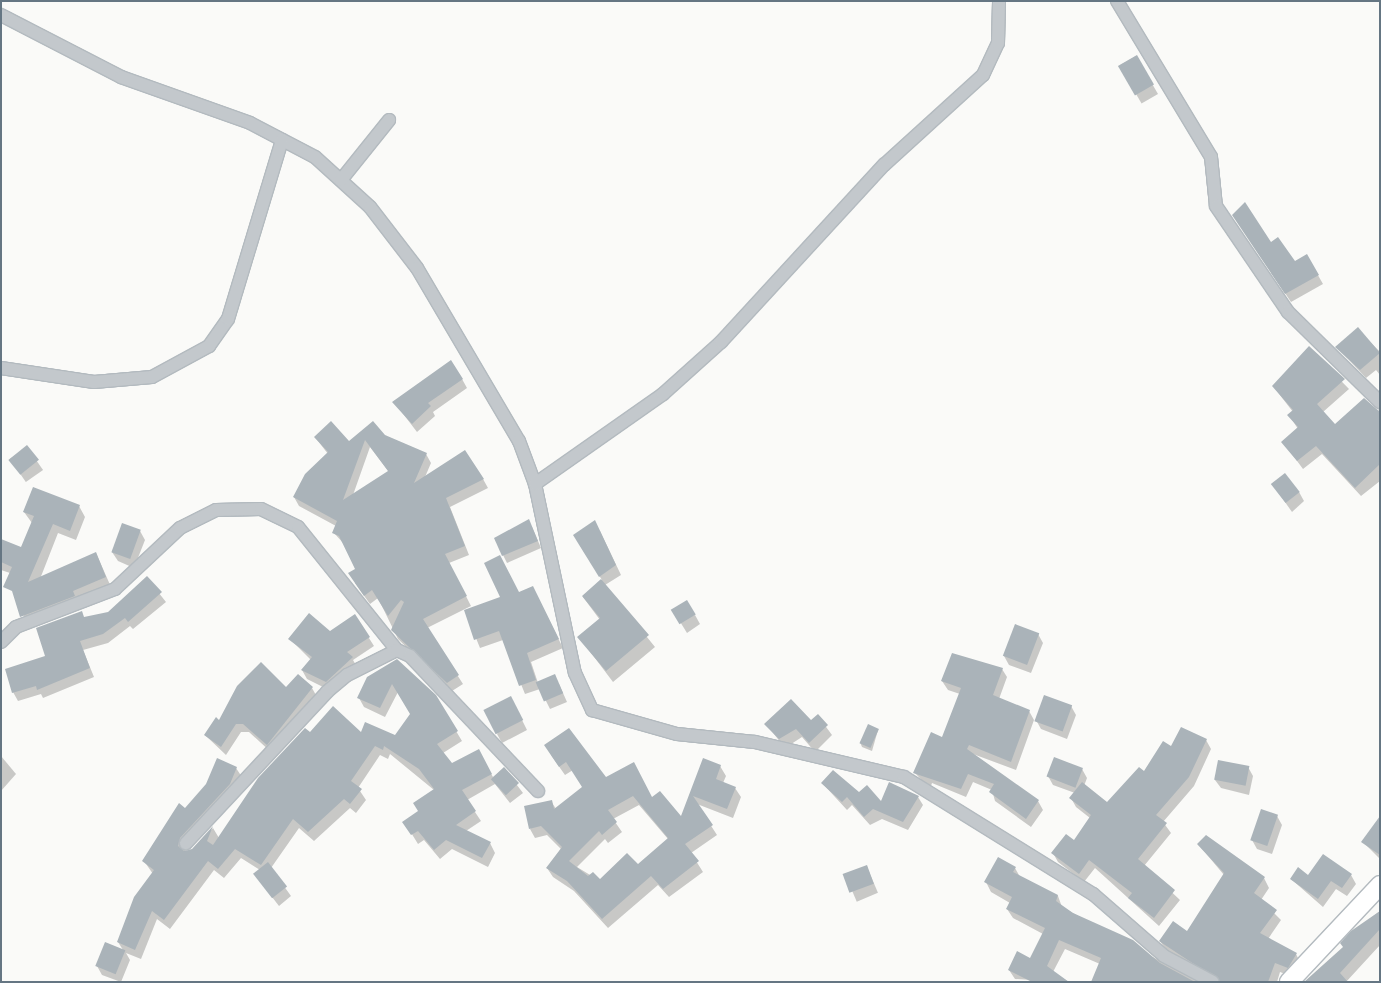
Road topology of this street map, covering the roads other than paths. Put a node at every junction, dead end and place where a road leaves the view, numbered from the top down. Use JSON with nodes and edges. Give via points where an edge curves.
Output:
{"nodes":[{"id":1,"x":999,"y":1,"type":"edge"},
{"id":2,"x":1116,"y":1,"type":"edge"},
{"id":3,"x":1,"y":15,"type":"edge"},
{"id":4,"x":389,"y":120,"type":"dead end"},
{"id":5,"x":282,"y":140,"type":"junction"},
{"id":6,"x":341,"y":180,"type":"junction"},
{"id":7,"x":1,"y":368,"type":"edge"},
{"id":8,"x":1380,"y":402,"type":"edge"},
{"id":9,"x":535,"y":484,"type":"junction"},
{"id":10,"x":1,"y":642,"type":"edge"},
{"id":11,"x":397,"y":650,"type":"junction"},
{"id":12,"x":538,"y":791,"type":"dead end"},
{"id":13,"x":186,"y":844,"type":"dead end"},
{"id":14,"x":1380,"y":885,"type":"edge"},
{"id":15,"x":1213,"y":982,"type":"edge"},
{"id":16,"x":1289,"y":982,"type":"edge"}],
"edges":[{"from":1,"to":9,"type":"street","via":[[998,42],[977,81],[884,166],[692,368],[600,441]]},
{"from":2,"to":8,"type":"street","via":[[1211,157],[1216,206],[1288,312]]},
{"from":3,"to":5,"type":"street","via":[[121,76],[250,124]]},
{"from":4,"to":6,"type":"street"},
{"from":5,"to":6,"type":"street","via":[[316,157]]},
{"from":5,"to":7,"type":"street","via":[[228,319],[209,346],[152,377],[94,382]]},
{"from":6,"to":9,"type":"street","via":[[370,207],[417,268],[494,393]]},
{"from":9,"to":15,"type":"street","via":[[575,673],[586,702],[600,716],[677,734],[755,742],[904,777],[1093,894],[1164,956]]},
{"from":10,"to":11,"type":"street","via":[[16,627],[115,588],[180,528],[216,510],[247,507],[298,527]]},
{"from":11,"to":12,"type":"street","via":[[410,656]]},
{"from":11,"to":13,"type":"street","via":[[347,676],[327,692]]},
{"from":14,"to":16,"type":"main road"}]}
